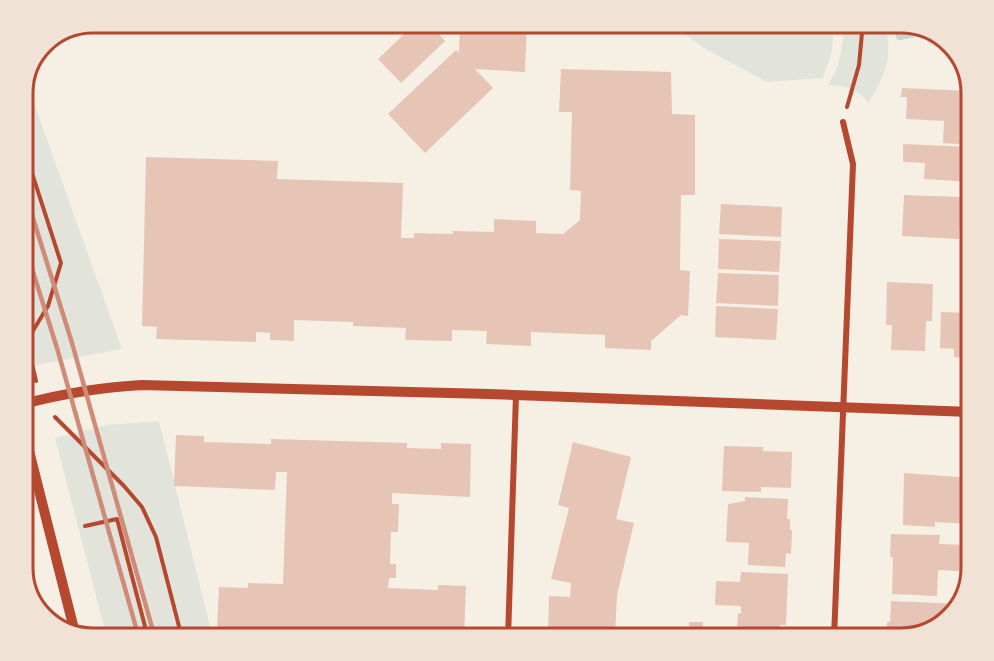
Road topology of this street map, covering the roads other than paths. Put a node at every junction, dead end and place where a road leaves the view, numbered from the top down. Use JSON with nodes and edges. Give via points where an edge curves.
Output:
{"nodes":[{"id":1,"x":843,"y":122,"type":"road end"},
{"id":2,"x":516,"y":395,"type":"junction"},
{"id":3,"x":33,"y":402,"type":"edge"},
{"id":4,"x":843,"y":407,"type":"junction"},
{"id":5,"x":961,"y":412,"type":"edge"},
{"id":6,"x":33,"y":467,"type":"edge"},
{"id":7,"x":73,"y":625,"type":"edge"},
{"id":8,"x":508,"y":628,"type":"edge"},
{"id":9,"x":834,"y":628,"type":"edge"}],
"edges":[{"from":1,"to":4,"type":"street","via":[[853,164]]},
{"from":2,"to":3,"type":"street","via":[[142,385]]},
{"from":2,"to":4,"type":"street"},
{"from":2,"to":8,"type":"street"},
{"from":4,"to":5,"type":"street"},
{"from":4,"to":9,"type":"street"},
{"from":6,"to":7,"type":"street"}]}
